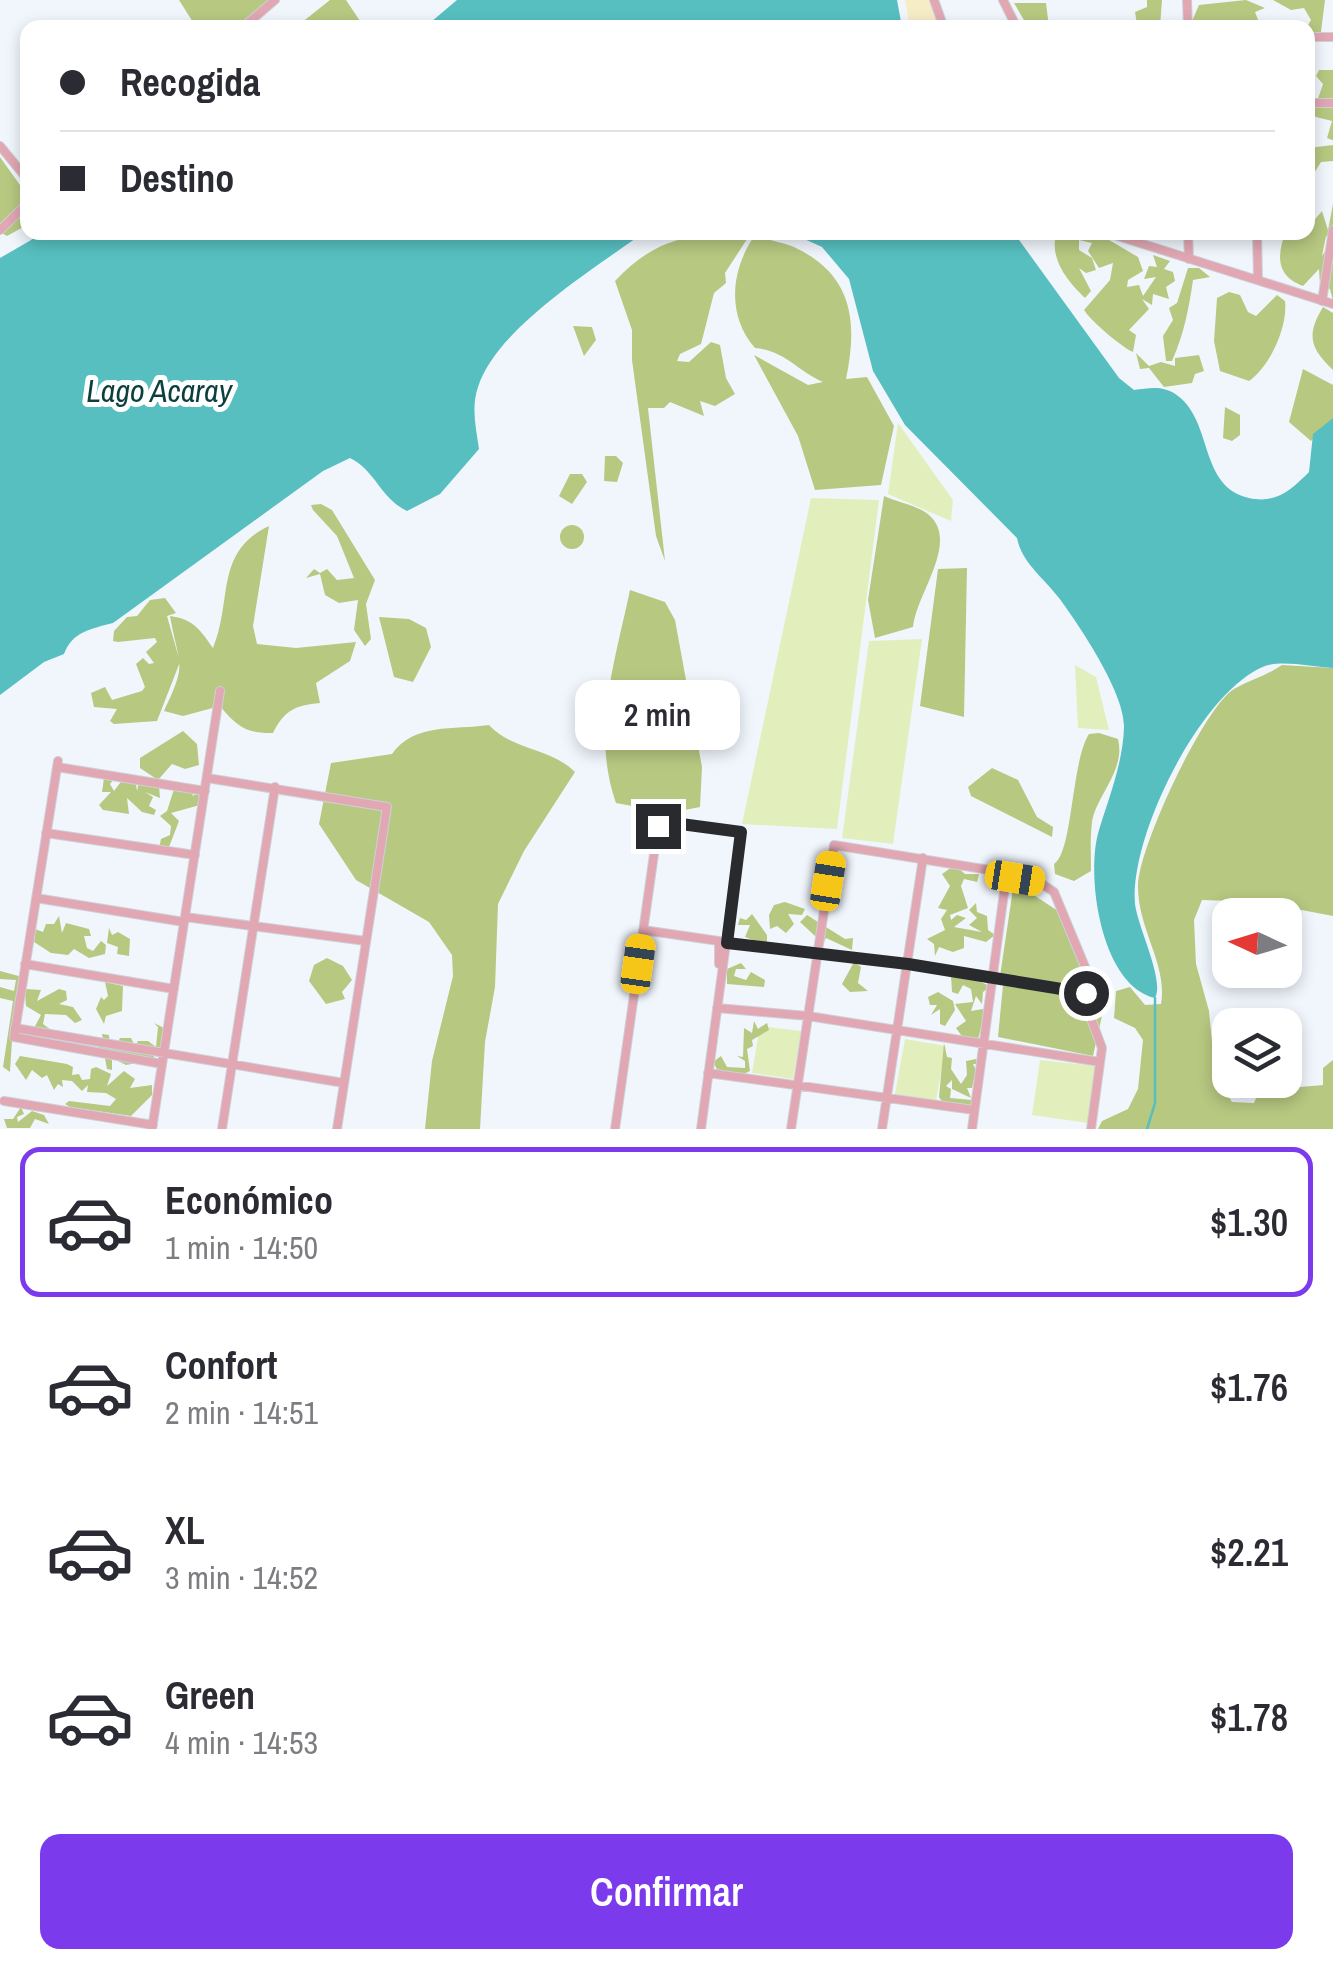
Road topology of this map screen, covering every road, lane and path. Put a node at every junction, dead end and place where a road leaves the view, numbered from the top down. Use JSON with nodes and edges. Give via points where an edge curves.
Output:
{"nodes":[{"id":1,"x":275,"y":0,"type":"edge"},
{"id":2,"x":251,"y":20,"type":"edge"},
{"id":3,"x":0,"y":146,"type":"edge"},
{"id":4,"x":20,"y":170,"type":"edge"},
{"id":5,"x":20,"y":211,"type":"edge"},
{"id":6,"x":0,"y":230,"type":"edge"},
{"id":7,"x":1333,"y":233,"type":"edge"},
{"id":8,"x":1128,"y":240,"type":"edge"},
{"id":9,"x":1188,"y":240,"type":"edge"},
{"id":10,"x":1257,"y":240,"type":"edge"},
{"id":11,"x":1134,"y":242,"type":"joint"},
{"id":12,"x":1189,"y":259,"type":"junction"},
{"id":13,"x":1258,"y":279,"type":"junction"},
{"id":14,"x":1322,"y":301,"type":"junction"},
{"id":15,"x":1333,"y":304,"type":"edge"},
{"id":16,"x":220,"y":690,"type":"dead end"},
{"id":17,"x":207,"y":778,"type":"junction"},
{"id":18,"x":275,"y":788,"type":"junction"},
{"id":19,"x":205,"y":791,"type":"junction"},
{"id":20,"x":46,"y":833,"type":"junction"},
{"id":21,"x":195,"y":855,"type":"junction"},
{"id":22,"x":923,"y":858,"type":"junction"},
{"id":23,"x":1006,"y":878,"type":"junction"},
{"id":24,"x":36,"y":898,"type":"junction"},
{"id":25,"x":185,"y":919,"type":"junction"},
{"id":26,"x":254,"y":926,"type":"junction"},
{"id":27,"x":643,"y":930,"type":"junction"},
{"id":28,"x":366,"y":942,"type":"junction"},
{"id":29,"x":727,"y":943,"type":"junction"},
{"id":30,"x":818,"y":952,"type":"junction"},
{"id":31,"x":26,"y":964,"type":"junction"},
{"id":32,"x":908,"y":964,"type":"junction"},
{"id":33,"x":994,"y":980,"type":"junction"},
{"id":34,"x":174,"y":989,"type":"junction"},
{"id":35,"x":720,"y":993,"type":"junction"},
{"id":36,"x":1086,"y":993,"type":"junction"},
{"id":37,"x":717,"y":1008,"type":"junction"},
{"id":38,"x":808,"y":1016,"type":"junction"},
{"id":39,"x":15,"y":1028,"type":"junction"},
{"id":40,"x":898,"y":1031,"type":"junction"},
{"id":41,"x":984,"y":1046,"type":"junction"},
{"id":42,"x":164,"y":1053,"type":"junction"},
{"id":43,"x":1100,"y":1062,"type":"junction"},
{"id":44,"x":162,"y":1064,"type":"junction"},
{"id":45,"x":232,"y":1064,"type":"junction"},
{"id":46,"x":708,"y":1073,"type":"junction"},
{"id":47,"x":344,"y":1083,"type":"junction"},
{"id":48,"x":798,"y":1084,"type":"junction"},
{"id":49,"x":887,"y":1096,"type":"junction"},
{"id":50,"x":4,"y":1101,"type":"dead end"},
{"id":51,"x":974,"y":1110,"type":"junction"},
{"id":52,"x":152,"y":1127,"type":"edge"},
{"id":53,"x":222,"y":1129,"type":"edge"},
{"id":54,"x":337,"y":1129,"type":"edge"},
{"id":55,"x":616,"y":1129,"type":"edge"},
{"id":56,"x":701,"y":1129,"type":"edge"},
{"id":57,"x":791,"y":1129,"type":"edge"},
{"id":58,"x":882,"y":1129,"type":"edge"},
{"id":59,"x":972,"y":1129,"type":"edge"},
{"id":60,"x":1091,"y":1129,"type":"edge"}],
"edges":[{"from":1,"to":2,"type":"street"},
{"from":3,"to":4,"type":"street"},
{"from":5,"to":6,"type":"street"},
{"from":7,"to":14,"type":"street"},
{"from":8,"to":11,"type":"street"},
{"from":9,"to":12,"type":"street"},
{"from":10,"to":13,"type":"street"},
{"from":11,"to":12,"type":"street"},
{"from":12,"to":13,"type":"street"},
{"from":13,"to":14,"type":"street"},
{"from":14,"to":15,"type":"street"},
{"from":16,"to":17,"type":"street"},
{"from":17,"to":18,"type":"street"},
{"from":17,"to":19,"type":"street"},
{"from":18,"to":26,"type":"street"},
{"from":18,"to":28,"type":"street","via":[[387,807]]},
{"from":19,"to":20,"type":"street","via":[[58,764]]},
{"from":19,"to":21,"type":"street"},
{"from":20,"to":21,"type":"street"},
{"from":20,"to":24,"type":"street"},
{"from":21,"to":25,"type":"street"},
{"from":22,"to":23,"type":"street"},
{"from":22,"to":30,"type":"street","via":[[834,845]]},
{"from":22,"to":32,"type":"street"},
{"from":23,"to":33,"type":"street"},
{"from":23,"to":36,"type":"street","via":[[1038,882],[1054,892],[1088,974]]},
{"from":24,"to":25,"type":"street"},
{"from":24,"to":31,"type":"street"},
{"from":25,"to":26,"type":"street"},
{"from":25,"to":34,"type":"street"},
{"from":26,"to":28,"type":"street"},
{"from":26,"to":45,"type":"street"},
{"from":27,"to":29,"type":"street","via":[[661,822],[741,832]]},
{"from":27,"to":35,"type":"street","via":[[719,941]]},
{"from":27,"to":55,"type":"street"},
{"from":28,"to":47,"type":"street"},
{"from":29,"to":30,"type":"street"},
{"from":29,"to":35,"type":"street"},
{"from":30,"to":32,"type":"street"},
{"from":30,"to":38,"type":"street"},
{"from":31,"to":34,"type":"street"},
{"from":31,"to":39,"type":"street"},
{"from":32,"to":33,"type":"street"},
{"from":32,"to":40,"type":"street"},
{"from":33,"to":36,"type":"street"},
{"from":33,"to":41,"type":"street"},
{"from":34,"to":42,"type":"street"},
{"from":35,"to":37,"type":"street"},
{"from":36,"to":43,"type":"street","via":[[1102,1042]]},
{"from":37,"to":38,"type":"street"},
{"from":37,"to":46,"type":"street"},
{"from":38,"to":40,"type":"street"},
{"from":38,"to":48,"type":"street"},
{"from":39,"to":42,"type":"street"},
{"from":39,"to":44,"type":"street","via":[[14,1037]]},
{"from":40,"to":41,"type":"street"},
{"from":40,"to":49,"type":"street"},
{"from":41,"to":43,"type":"street"},
{"from":41,"to":51,"type":"street"},
{"from":42,"to":44,"type":"street"},
{"from":42,"to":45,"type":"street"},
{"from":43,"to":60,"type":"street"},
{"from":44,"to":52,"type":"street"},
{"from":45,"to":47,"type":"street"},
{"from":45,"to":53,"type":"street"},
{"from":46,"to":48,"type":"street"},
{"from":46,"to":56,"type":"street"},
{"from":47,"to":54,"type":"street"},
{"from":48,"to":49,"type":"street"},
{"from":48,"to":57,"type":"street"},
{"from":49,"to":51,"type":"street"},
{"from":49,"to":58,"type":"street"},
{"from":50,"to":52,"type":"street"},
{"from":51,"to":59,"type":"street"}]}
